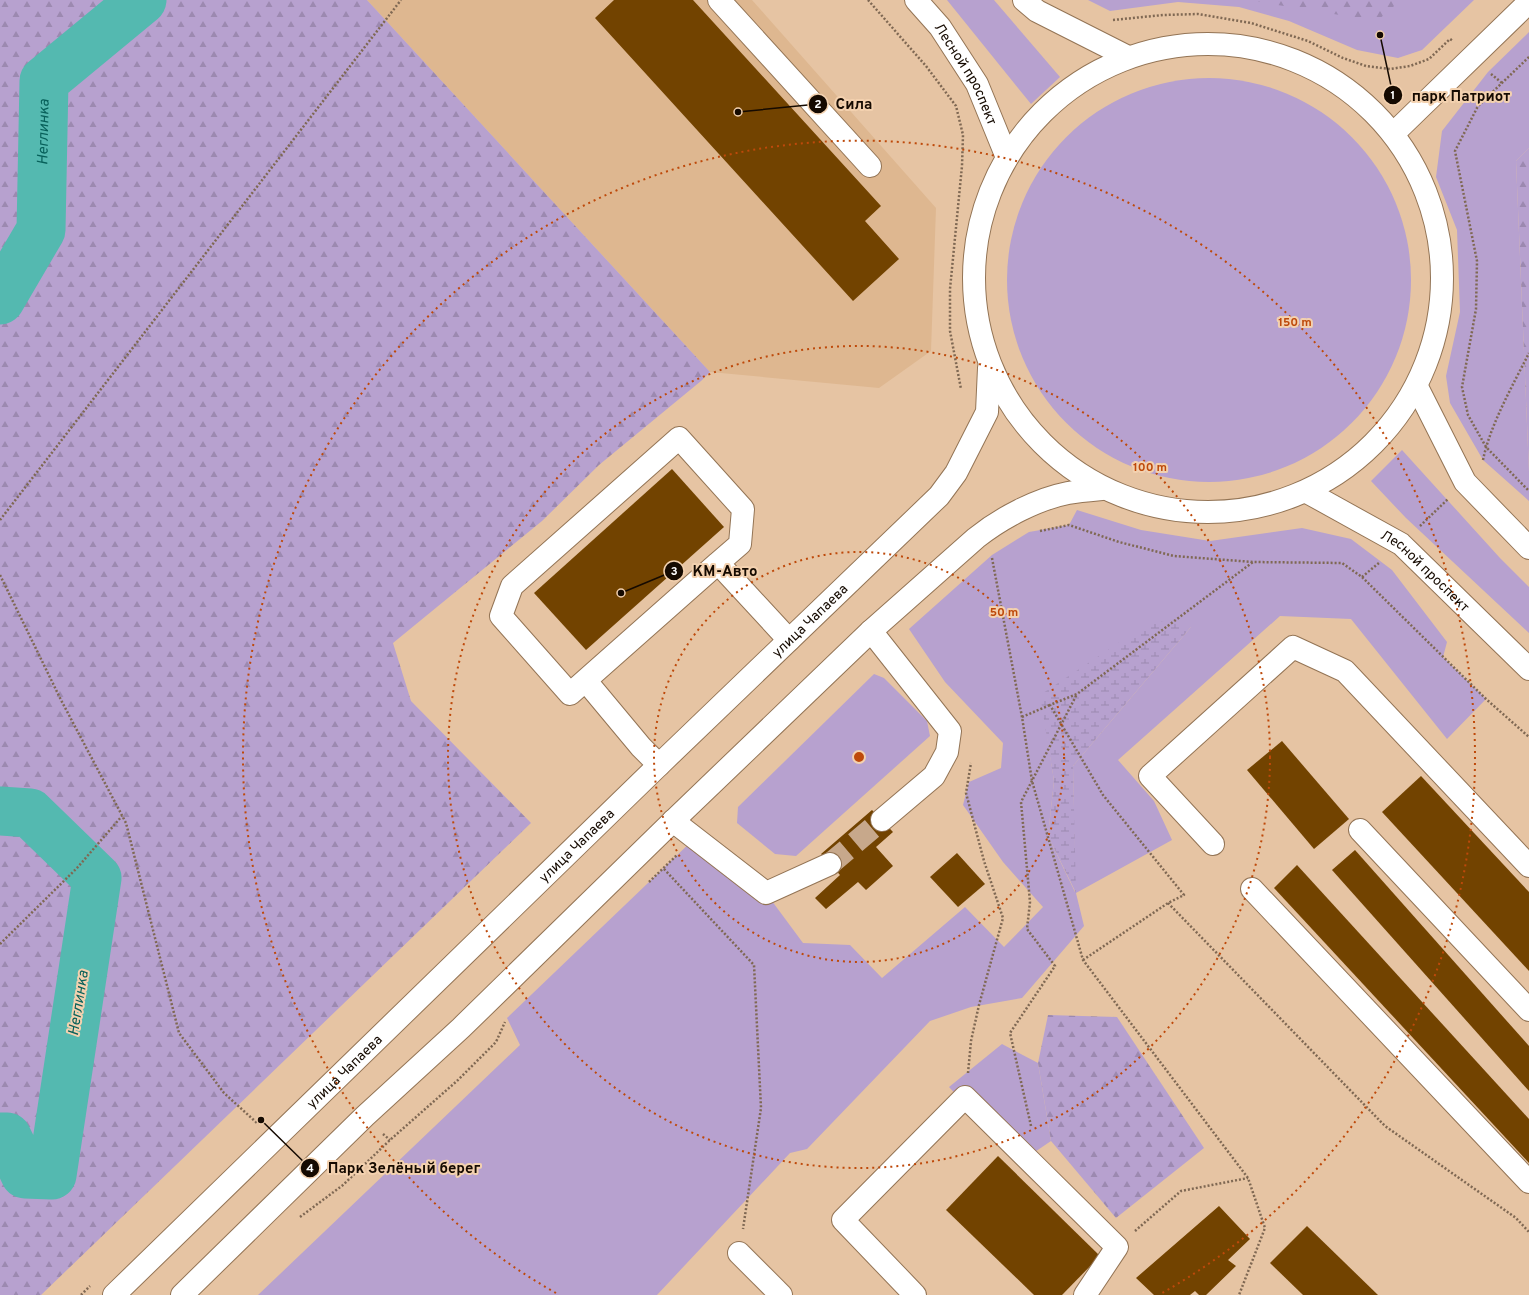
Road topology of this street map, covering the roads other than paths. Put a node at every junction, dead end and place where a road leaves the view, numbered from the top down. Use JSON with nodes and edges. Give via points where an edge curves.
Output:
{"nodes":[{"id":1,"x":719,"y":0,"type":"edge"},
{"id":2,"x":916,"y":0,"type":"edge"},
{"id":3,"x":1024,"y":0,"type":"edge"},
{"id":4,"x":1529,"y":2,"type":"edge"},
{"id":5,"x":1128,"y":57,"type":"junction"},
{"id":6,"x":1394,"y":134,"type":"junction"},
{"id":7,"x":1006,"y":155,"type":"junction"},
{"id":8,"x":870,"y":166,"type":"dead end"},
{"id":9,"x":990,"y":368,"type":"junction"},
{"id":10,"x":1417,"y":387,"type":"junction"},
{"id":11,"x":1102,"y":489,"type":"junction"},
{"id":12,"x":1307,"y":492,"type":"junction"},
{"id":13,"x":1529,"y":548,"type":"edge"},
{"id":14,"x":718,"y":563,"type":"junction"},
{"id":15,"x":871,"y":631,"type":"junction"},
{"id":16,"x":789,"y":640,"type":"junction"},
{"id":17,"x":1529,"y":669,"type":"edge"},
{"id":18,"x":586,"y":681,"type":"junction"},
{"id":19,"x":659,"y":765,"type":"junction"},
{"id":20,"x":882,"y":820,"type":"tunnel mouth"},
{"id":21,"x":673,"y":821,"type":"junction"},
{"id":22,"x":1360,"y":830,"type":"dead end"},
{"id":23,"x":1213,"y":844,"type":"dead end"},
{"id":24,"x":830,"y":864,"type":"tunnel mouth"},
{"id":25,"x":1529,"y":866,"type":"edge"},
{"id":26,"x":1252,"y":888,"type":"dead end"},
{"id":27,"x":1529,"y":1010,"type":"edge"},
{"id":28,"x":1529,"y":1182,"type":"edge"},
{"id":29,"x":739,"y":1253,"type":"road end"},
{"id":30,"x":114,"y":1295,"type":"edge"},
{"id":31,"x":182,"y":1295,"type":"edge"},
{"id":32,"x":781,"y":1295,"type":"edge"},
{"id":33,"x":915,"y":1295,"type":"edge"},
{"id":34,"x":1085,"y":1295,"type":"edge"}],
"edges":[{"from":1,"to":8,"type":"main road"},
{"from":2,"to":7,"type":"main road","name":"Лесной проспект","via":[[940,27],[977,84]]},
{"from":3,"to":5,"type":"main road","via":[[1037,11]]},
{"from":4,"to":6,"type":"main road"},
{"from":5,"to":6,"type":"main road","via":[[1185,44],[1244,46],[1301,62],[1352,92]]},
{"from":5,"to":7,"type":"main road","via":[[1077,83],[1034,120]]},
{"from":6,"to":10,"type":"main road","via":[[1418,171],[1434,213],[1442,256],[1442,301],[1434,345]]},
{"from":7,"to":9,"type":"main road","via":[[981,214],[972,265],[975,317]]},
{"from":9,"to":11,"type":"main road","via":[[1017,417],[1055,458]]},
{"from":9,"to":16,"type":"main road","name":"улица Чапаева","via":[[987,412],[956,473],[939,496]]},
{"from":10,"to":12,"type":"main road","via":[[1371,448]]},
{"from":10,"to":13,"type":"main road","via":[[1465,482]]},
{"from":11,"to":12,"type":"main road","via":[[1169,511],[1240,512]]},
{"from":11,"to":15,"type":"main road","via":[[1067,493],[1028,506],[991,525]]},
{"from":12,"to":17,"type":"main road","name":"Лесной проспект","via":[[1401,544]]},
{"from":14,"to":16,"type":"main road"},
{"from":14,"to":18,"type":"main road"},
{"from":14,"to":18,"type":"main road","via":[[740,544],[743,509],[679,438],[512,586],[509,593],[501,616],[570,694]]},
{"from":15,"to":20,"type":"main road","via":[[950,731],[947,752],[934,776]]},
{"from":15,"to":21,"type":"main road"},
{"from":16,"to":19,"type":"main road","name":"улица Чапаева"},
{"from":18,"to":19,"type":"main road"},
{"from":19,"to":30,"type":"main road","name":"улица Чапаева"},
{"from":21,"to":24,"type":"main road","via":[[766,893]]},
{"from":21,"to":31,"type":"main road"},
{"from":22,"to":27,"type":"main road"},
{"from":23,"to":25,"type":"main road","via":[[1150,776],[1293,647],[1345,672]]},
{"from":26,"to":28,"type":"main road"},
{"from":29,"to":32,"type":"main road"},
{"from":33,"to":34,"type":"main road","via":[[843,1220],[965,1097],[1117,1247]]}]}
